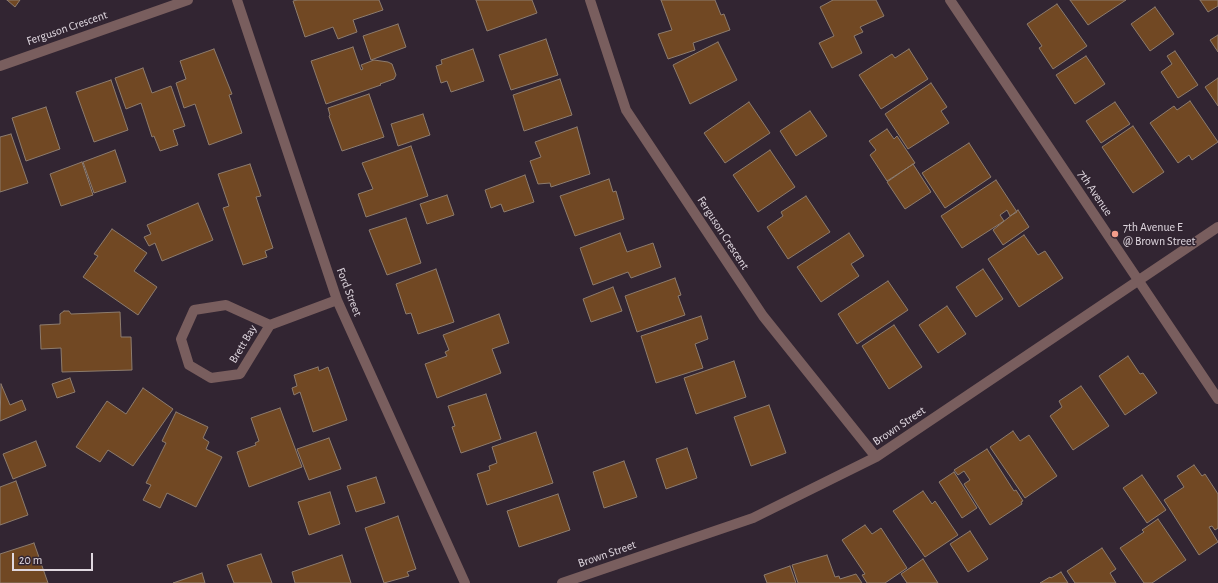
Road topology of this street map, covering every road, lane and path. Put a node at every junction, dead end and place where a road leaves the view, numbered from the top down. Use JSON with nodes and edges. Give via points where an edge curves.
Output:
{"nodes":[{"id":1,"x":188,"y":0,"type":"edge"},
{"id":2,"x":238,"y":0,"type":"edge"},
{"id":3,"x":590,"y":0,"type":"edge"},
{"id":4,"x":950,"y":0,"type":"edge"},
{"id":5,"x":2,"y":62,"type":"edge"},
{"id":6,"x":1218,"y":227,"type":"edge"},
{"id":7,"x":1138,"y":281,"type":"junction"},
{"id":8,"x":337,"y":300,"type":"junction"},
{"id":9,"x":270,"y":325,"type":"junction"},
{"id":10,"x":1218,"y":400,"type":"edge"},
{"id":11,"x":876,"y":457,"type":"junction"},
{"id":12,"x":465,"y":583,"type":"edge"},
{"id":13,"x":562,"y":583,"type":"edge"}],
"edges":[{"from":1,"to":5,"type":"street","name":"Ferguson Crescent"},
{"from":2,"to":8,"type":"street","name":"Ford Street"},
{"from":3,"to":11,"type":"street","name":"Ferguson Crescent","via":[[626,110],[763,316]]},
{"from":4,"to":7,"type":"street","name":"7th Avenue"},
{"from":6,"to":7,"type":"street","name":"Brown Street"},
{"from":7,"to":10,"type":"street","name":"7th Avenue"},
{"from":7,"to":11,"type":"street","name":"Brown Street"},
{"from":8,"to":9,"type":"street","name":"Brett Bay"},
{"from":8,"to":12,"type":"street","name":"Ford Street"},
{"from":9,"to":9,"type":"street","name":"Brett Bay","via":[[226,305],[194,310],[181,339],[189,366],[211,378],[240,374]]},
{"from":11,"to":13,"type":"street","name":"Brown Street","via":[[754,518]]}]}
